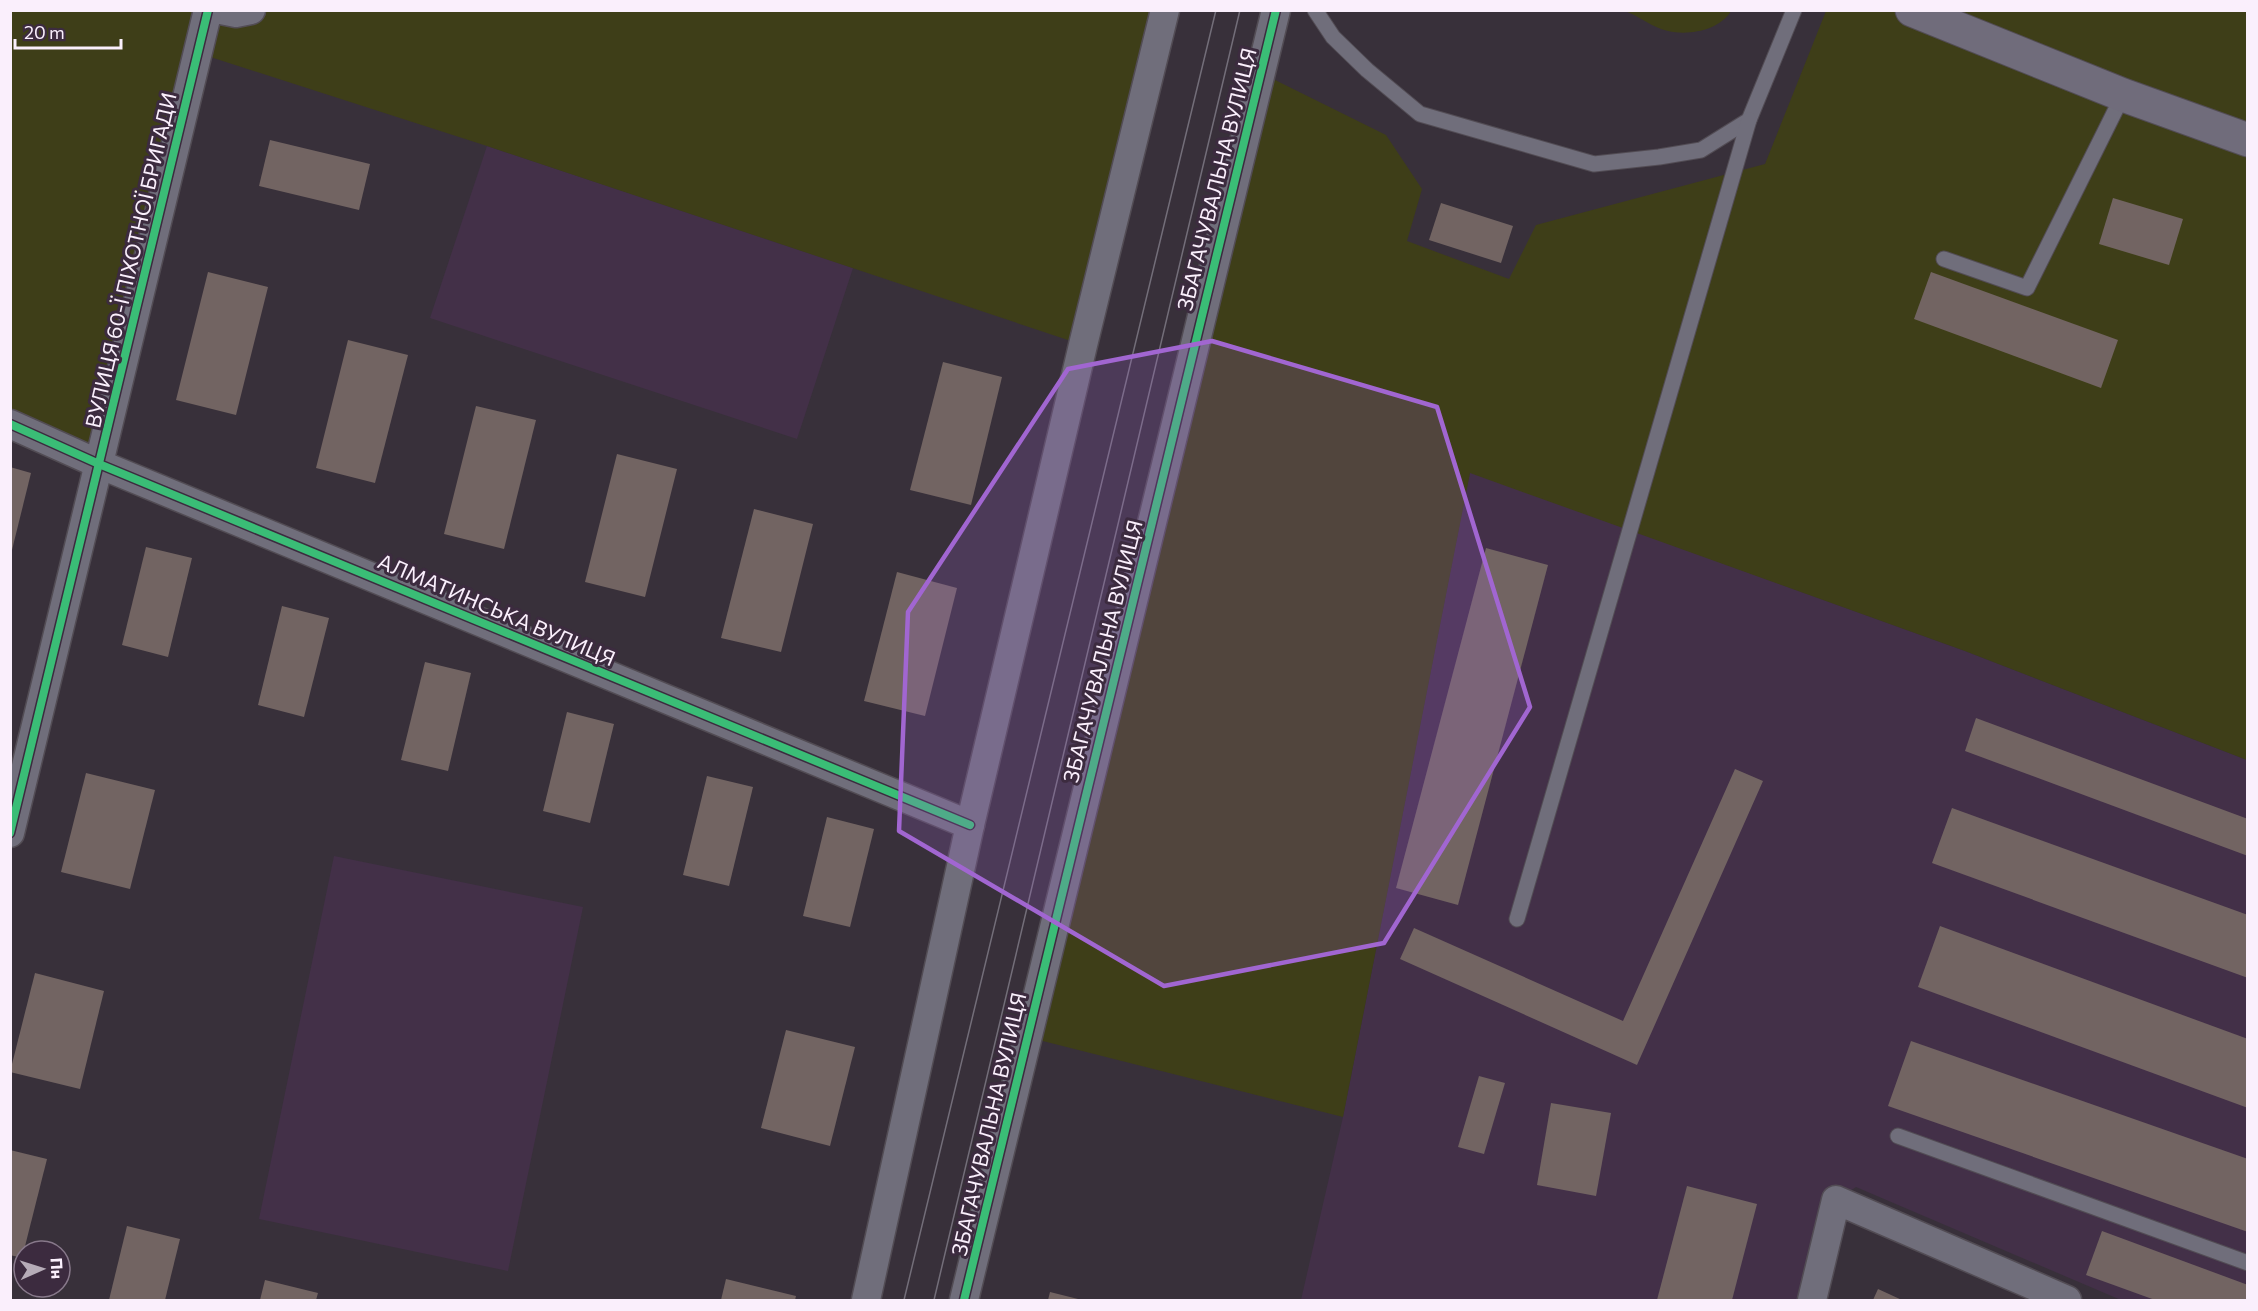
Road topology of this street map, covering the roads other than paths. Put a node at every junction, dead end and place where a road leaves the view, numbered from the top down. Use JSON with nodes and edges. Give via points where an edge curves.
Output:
{"nodes":[{"id":1,"x":208,"y":10,"type":"edge"},
{"id":2,"x":221,"y":10,"type":"edge"},
{"id":3,"x":251,"y":10,"type":"edge"},
{"id":4,"x":1165,"y":10,"type":"edge"},
{"id":5,"x":1276,"y":10,"type":"edge"},
{"id":6,"x":1315,"y":10,"type":"edge"},
{"id":7,"x":1794,"y":10,"type":"edge"},
{"id":8,"x":1912,"y":10,"type":"edge"},
{"id":9,"x":2122,"y":95,"type":"junction"},
{"id":10,"x":1749,"y":120,"type":"junction"},
{"id":11,"x":2247,"y":140,"type":"edge"},
{"id":12,"x":1944,"y":259,"type":"dead end"},
{"id":13,"x":10,"y":424,"type":"edge"},
{"id":14,"x":99,"y":464,"type":"junction"},
{"id":15,"x":970,"y":825,"type":"junction"},
{"id":16,"x":10,"y":832,"type":"edge"},
{"id":17,"x":1517,"y":919,"type":"dead end"},
{"id":18,"x":1898,"y":1136,"type":"dead end"},
{"id":19,"x":2247,"y":1263,"type":"edge"},
{"id":20,"x":866,"y":1300,"type":"edge"},
{"id":21,"x":964,"y":1300,"type":"edge"},
{"id":22,"x":1812,"y":1300,"type":"edge"},
{"id":23,"x":2067,"y":1300,"type":"edge"}],
"edges":[{"from":1,"to":14,"type":"street","name":"ВУЛИЦЯ 60-Ї ПІХОТНОЇ БРИГАДИ"},
{"from":2,"to":3,"type":"street"},
{"from":4,"to":15,"type":"street"},
{"from":5,"to":21,"type":"street","name":"ЗБАГАЧУВАЛЬНА ВУЛИЦЯ"},
{"from":6,"to":10,"type":"lane","via":[[1333,37],[1420,114],[1594,164],[1701,150]]},
{"from":7,"to":10,"type":"lane"},
{"from":8,"to":9,"type":"main road"},
{"from":9,"to":11,"type":"main road"},
{"from":9,"to":12,"type":"lane","via":[[2027,288]]},
{"from":10,"to":17,"type":"lane"},
{"from":13,"to":14,"type":"street","name":"АЛМАТИНСЬКА ВУЛИЦЯ"},
{"from":14,"to":15,"type":"street","name":"АЛМАТИНСЬКА ВУЛИЦЯ"},
{"from":14,"to":16,"type":"street","name":"ВУЛИЦЯ 60-Ї ПІХОТНОЇ БРИГАДИ"},
{"from":15,"to":20,"type":"street"},
{"from":18,"to":19,"type":"lane"},
{"from":22,"to":23,"type":"street","via":[[1836,1200]]}]}
